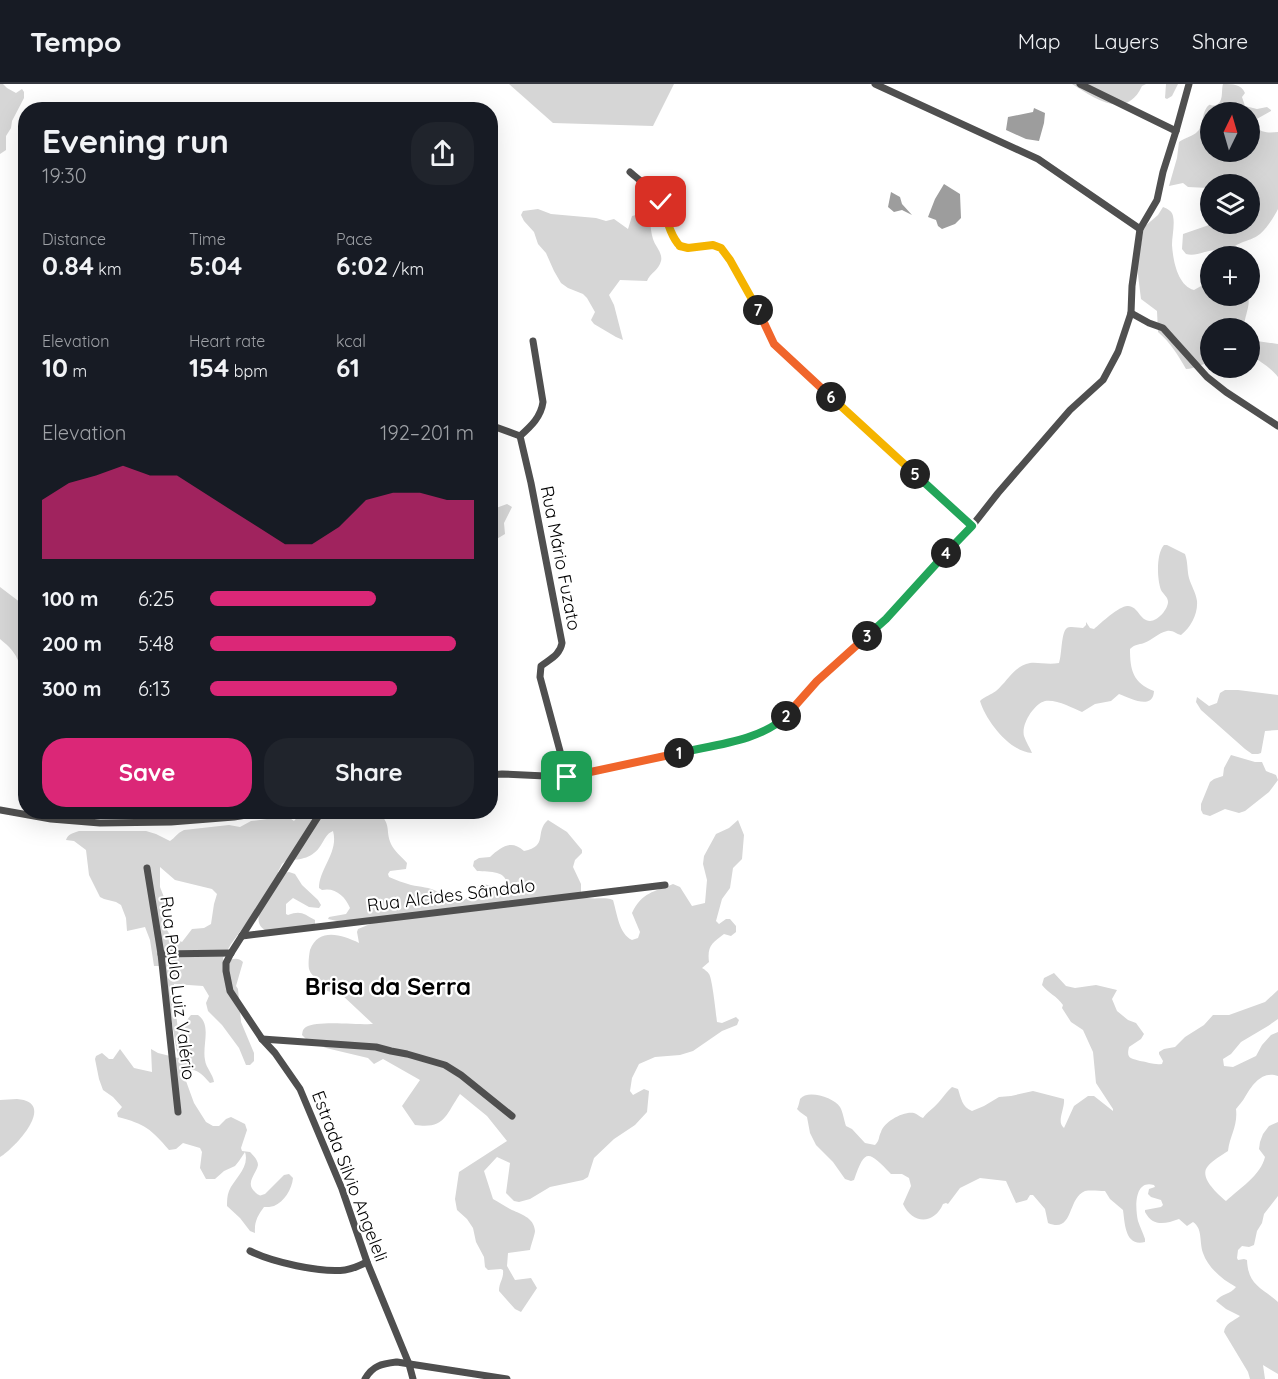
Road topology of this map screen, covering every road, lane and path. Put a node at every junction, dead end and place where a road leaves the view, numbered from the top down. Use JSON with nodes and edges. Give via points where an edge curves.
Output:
{"nodes":[{"id":1,"x":875,"y":84,"type":"edge"},
{"id":2,"x":1080,"y":84,"type":"edge"},
{"id":3,"x":1189,"y":84,"type":"edge"},
{"id":4,"x":1176,"y":130,"type":"junction"},
{"id":5,"x":630,"y":172,"type":"dead end"},
{"id":6,"x":1140,"y":229,"type":"junction"},
{"id":7,"x":1131,"y":313,"type":"junction"},
{"id":8,"x":533,"y":341,"type":"dead end"},
{"id":9,"x":1278,"y":426,"type":"edge"},
{"id":10,"x":498,"y":428,"type":"edge"},
{"id":11,"x":520,"y":436,"type":"junction"},
{"id":12,"x":972,"y":526,"type":"junction"},
{"id":13,"x":498,"y":774,"type":"edge"},
{"id":14,"x":567,"y":777,"type":"junction"},
{"id":15,"x":0,"y":810,"type":"edge"},
{"id":16,"x":18,"y":813,"type":"edge"},
{"id":17,"x":51,"y":819,"type":"edge"},
{"id":18,"x":194,"y":819,"type":"edge"},
{"id":19,"x":317,"y":819,"type":"edge"},
{"id":20,"x":147,"y":868,"type":"dead end"},
{"id":21,"x":665,"y":885,"type":"dead end"},
{"id":22,"x":242,"y":936,"type":"junction"},
{"id":23,"x":231,"y":953,"type":"junction"},
{"id":24,"x":161,"y":954,"type":"junction"},
{"id":25,"x":262,"y":1039,"type":"junction"},
{"id":26,"x":178,"y":1112,"type":"dead end"},
{"id":27,"x":512,"y":1116,"type":"dead end"},
{"id":28,"x":250,"y":1251,"type":"dead end"},
{"id":29,"x":367,"y":1262,"type":"junction"},
{"id":30,"x":409,"y":1364,"type":"junction"},
{"id":31,"x":365,"y":1379,"type":"edge"},
{"id":32,"x":413,"y":1379,"type":"edge"},
{"id":33,"x":507,"y":1379,"type":"edge"}],
"edges":[{"from":1,"to":6,"type":"street","via":[[1038,159]]},
{"from":2,"to":4,"type":"street"},
{"from":3,"to":4,"type":"street"},
{"from":4,"to":6,"type":"street","via":[[1157,201]]},
{"from":5,"to":12,"type":"street","via":[[657,196],[679,246],[721,248],[774,344]]},
{"from":6,"to":7,"type":"street"},
{"from":7,"to":9,"type":"street","via":[[1163,328],[1207,377]]},
{"from":7,"to":12,"type":"street","via":[[1118,352],[1103,380],[1070,410]]},
{"from":8,"to":11,"type":"street","via":[[542,410]]},
{"from":10,"to":11,"type":"street"},
{"from":11,"to":14,"type":"street","name":"Rua Mário Fuzato","via":[[562,643],[556,656],[541,666],[540,677]]},
{"from":12,"to":14,"type":"street","via":[[886,619],[767,730],[752,737]]},
{"from":13,"to":14,"type":"street"},
{"from":15,"to":16,"type":"street"},
{"from":17,"to":18,"type":"street","via":[[100,823]]},
{"from":19,"to":22,"type":"street","name":"Estrada Silvio Angeleli"},
{"from":20,"to":24,"type":"street","name":"Rua Paulo Luiz Valério"},
{"from":21,"to":22,"type":"street","name":"Rua Alcides Sândalo"},
{"from":22,"to":23,"type":"street","name":"Estrada Silvio Angeleli"},
{"from":23,"to":24,"type":"street"},
{"from":23,"to":25,"type":"street","name":"Estrada Silvio Angeleli","via":[[226,963],[230,991]]},
{"from":24,"to":26,"type":"street","name":"Rua Paulo Luiz Valério"},
{"from":25,"to":27,"type":"street","via":[[376,1047],[445,1065]]},
{"from":25,"to":29,"type":"street","name":"Estrada Silvio Angeleli","via":[[300,1089],[342,1189]]},
{"from":28,"to":29,"type":"street","via":[[279,1262],[325,1270],[347,1270]]},
{"from":29,"to":30,"type":"street","name":"Estrada Silvio Angeleli"},
{"from":30,"to":31,"type":"street","via":[[384,1364],[370,1370]]},
{"from":30,"to":32,"type":"street","name":"Estrada Silvio Angeleli"},
{"from":30,"to":33,"type":"street"}]}
